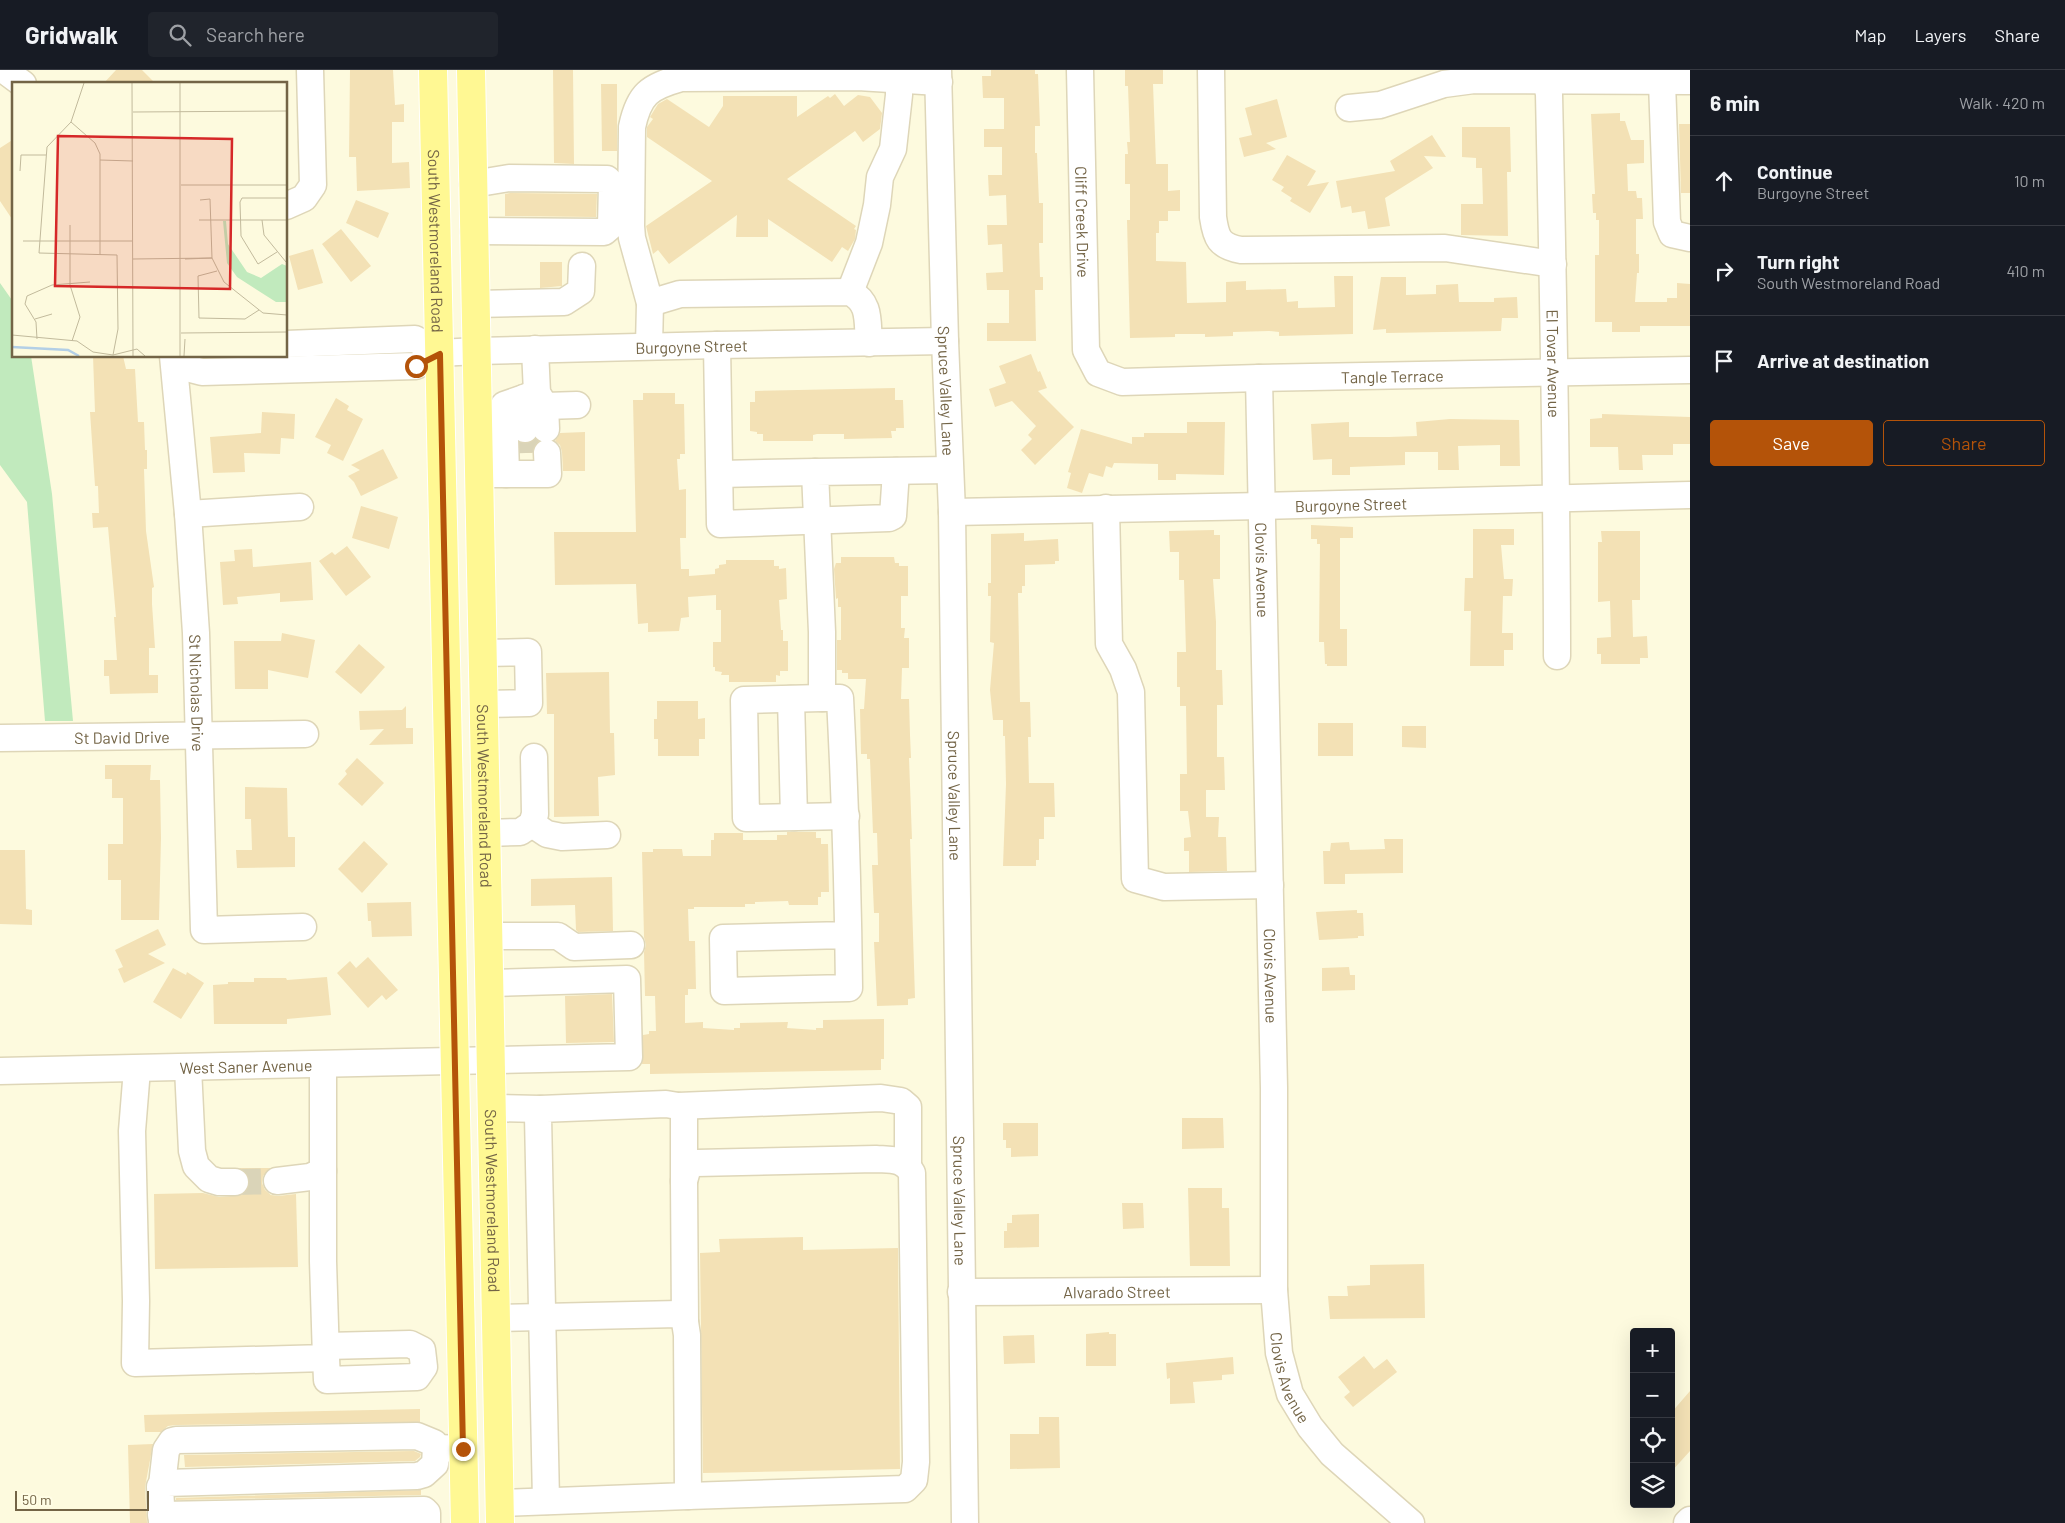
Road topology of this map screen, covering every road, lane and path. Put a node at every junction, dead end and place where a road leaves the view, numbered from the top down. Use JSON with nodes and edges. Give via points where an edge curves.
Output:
{"nodes":[{"id":1,"x":310,"y":70,"type":"edge"},
{"id":2,"x":433,"y":70,"type":"edge"},
{"id":3,"x":471,"y":70,"type":"edge"},
{"id":4,"x":1080,"y":70,"type":"edge"},
{"id":5,"x":1211,"y":70,"type":"edge"},
{"id":6,"x":1546,"y":75,"type":"edge"},
{"id":7,"x":938,"y":76,"type":"edge"},
{"id":8,"x":899,"y":80,"type":"junction"},
{"id":9,"x":1690,"y":81,"type":"edge"},
{"id":10,"x":1662,"y":82,"type":"junction"},
{"id":11,"x":1349,"y":108,"type":"dead end"},
{"id":12,"x":474,"y":184,"type":"junction"},
{"id":13,"x":288,"y":205,"type":"edge"},
{"id":14,"x":474,"y":230,"type":"junction"},
{"id":15,"x":1690,"y":238,"type":"edge"},
{"id":16,"x":1552,"y":264,"type":"junction"},
{"id":17,"x":582,"y":266,"type":"dead end"},
{"id":18,"x":850,"y":292,"type":"junction"},
{"id":19,"x":650,"y":302,"type":"junction"},
{"id":20,"x":476,"y":304,"type":"junction"},
{"id":21,"x":945,"y":341,"type":"junction"},
{"id":22,"x":869,"y":343,"type":"junction"},
{"id":23,"x":288,"y":344,"type":"edge"},
{"id":24,"x":717,"y":344,"type":"junction"},
{"id":25,"x":649,"y":346,"type":"junction"},
{"id":26,"x":535,"y":350,"type":"junction"},
{"id":27,"x":477,"y":351,"type":"junction"},
{"id":28,"x":440,"y":354,"type":"junction"},
{"id":29,"x":178,"y":359,"type":"edge"},
{"id":30,"x":1690,"y":370,"type":"edge"},
{"id":31,"x":1098,"y":373,"type":"joint"},
{"id":32,"x":1554,"y":373,"type":"junction"},
{"id":33,"x":1260,"y":378,"type":"junction"},
{"id":34,"x":478,"y":395,"type":"junction"},
{"id":35,"x":577,"y":405,"type":"dead end"},
{"id":36,"x":524,"y":435,"type":"junction"},
{"id":37,"x":949,"y":470,"type":"junction"},
{"id":38,"x":896,"y":471,"type":"junction"},
{"id":39,"x":815,"y":472,"type":"junction"},
{"id":40,"x":720,"y":474,"type":"junction"},
{"id":41,"x":1690,"y":495,"type":"edge"},
{"id":42,"x":1557,"y":498,"type":"junction"},
{"id":43,"x":1264,"y":506,"type":"junction"},
{"id":44,"x":300,"y":508,"type":"dead end"},
{"id":45,"x":1106,"y":508,"type":"junction"},
{"id":46,"x":952,"y":512,"type":"junction"},
{"id":47,"x":188,"y":514,"type":"junction"},
{"id":48,"x":817,"y":520,"type":"junction"},
{"id":49,"x":483,"y":653,"type":"junction"},
{"id":50,"x":1557,"y":656,"type":"dead end"},
{"id":51,"x":822,"y":698,"type":"junction"},
{"id":52,"x":791,"y":699,"type":"junction"},
{"id":53,"x":484,"y":704,"type":"junction"},
{"id":54,"x":305,"y":734,"type":"dead end"},
{"id":55,"x":198,"y":735,"type":"junction"},
{"id":56,"x":0,"y":738,"type":"edge"},
{"id":57,"x":534,"y":757,"type":"dead end"},
{"id":58,"x":846,"y":816,"type":"junction"},
{"id":59,"x":794,"y":817,"type":"junction"},
{"id":60,"x":532,"y":824,"type":"junction"},
{"id":61,"x":486,"y":833,"type":"junction"},
{"id":62,"x":607,"y":836,"type":"dead end"},
{"id":63,"x":1270,"y":885,"type":"junction"},
{"id":64,"x":303,"y":927,"type":"dead end"},
{"id":65,"x":848,"y":935,"type":"junction"},
{"id":66,"x":489,"y":936,"type":"junction"},
{"id":67,"x":631,"y":945,"type":"dead end"},
{"id":68,"x":490,"y":983,"type":"junction"},
{"id":69,"x":491,"y":1061,"type":"junction"},
{"id":70,"x":454,"y":1062,"type":"junction"},
{"id":71,"x":323,"y":1065,"type":"junction"},
{"id":72,"x":188,"y":1068,"type":"junction"},
{"id":73,"x":137,"y":1069,"type":"junction"},
{"id":74,"x":0,"y":1072,"type":"edge"},
{"id":75,"x":678,"y":1106,"type":"junction"},
{"id":76,"x":492,"y":1108,"type":"junction"},
{"id":77,"x":540,"y":1109,"type":"junction"},
{"id":78,"x":908,"y":1165,"type":"junction"},
{"id":79,"x":323,"y":1171,"type":"junction"},
{"id":80,"x":276,"y":1181,"type":"tunnel mouth"},
{"id":81,"x":684,"y":1181,"type":"junction"},
{"id":82,"x":235,"y":1182,"type":"tunnel mouth"},
{"id":83,"x":1274,"y":1290,"type":"junction"},
{"id":84,"x":962,"y":1292,"type":"junction"},
{"id":85,"x":542,"y":1317,"type":"junction"},
{"id":86,"x":496,"y":1318,"type":"junction"},
{"id":87,"x":461,"y":1319,"type":"junction"},
{"id":88,"x":685,"y":1322,"type":"junction"},
{"id":89,"x":436,"y":1448,"type":"junction"},
{"id":90,"x":499,"y":1448,"type":"junction"},
{"id":91,"x":463,"y":1449,"type":"junction"},
{"id":92,"x":162,"y":1485,"type":"junction"},
{"id":93,"x":688,"y":1496,"type":"junction"},
{"id":94,"x":546,"y":1501,"type":"junction"},
{"id":95,"x":500,"y":1513,"type":"edge"},
{"id":96,"x":162,"y":1519,"type":"edge"},
{"id":97,"x":1690,"y":1520,"type":"edge"},
{"id":98,"x":427,"y":1523,"type":"edge"},
{"id":99,"x":465,"y":1523,"type":"edge"},
{"id":100,"x":965,"y":1523,"type":"edge"},
{"id":101,"x":1411,"y":1523,"type":"edge"},
{"id":102,"x":1687,"y":1523,"type":"edge"}],
"edges":[{"from":1,"to":13,"type":"street","via":[[313,186],[304,198]]},
{"from":2,"to":28,"type":"main road","name":"South Westmoreland Road"},
{"from":3,"to":12,"type":"main road","name":"South Westmoreland Road"},
{"from":4,"to":31,"type":"street","name":"Cliff Creek Drive","via":[[1086,350]]},
{"from":5,"to":16,"type":"street","via":[[1213,217],[1215,233],[1228,248],[1445,248]]},
{"from":6,"to":10,"type":"street"},
{"from":6,"to":11,"type":"street","via":[[1444,84],[1380,105]]},
{"from":6,"to":16,"type":"street","name":"El Tovar Avenue"},
{"from":7,"to":8,"type":"street"},
{"from":7,"to":21,"type":"street","name":"Spruce Valley Lane"},
{"from":8,"to":18,"type":"street","via":[[893,149],[880,177],[869,244]]},
{"from":8,"to":19,"type":"street","via":[[858,77],[681,78],[649,90],[640,100],[632,127],[631,226]]},
{"from":9,"to":10,"type":"street"},
{"from":10,"to":15,"type":"street","via":[[1667,222],[1672,234]]},
{"from":12,"to":14,"type":"main road","name":"South Westmoreland Road"},
{"from":12,"to":14,"type":"street","via":[[509,178],[606,179],[612,184],[611,226],[604,232]]},
{"from":14,"to":20,"type":"main road","name":"South Westmoreland Road"},
{"from":16,"to":32,"type":"street","name":"El Tovar Avenue"},
{"from":17,"to":20,"type":"street","via":[[582,291],[564,302]]},
{"from":18,"to":19,"type":"street","via":[[680,294]]},
{"from":18,"to":22,"type":"street","via":[[860,297],[866,307]]},
{"from":19,"to":25,"type":"street"},
{"from":20,"to":27,"type":"main road","name":"South Westmoreland Road"},
{"from":21,"to":22,"type":"street","name":"Burgoyne Street"},
{"from":21,"to":37,"type":"street","name":"Spruce Valley Lane"},
{"from":22,"to":24,"type":"street","name":"Burgoyne Street"},
{"from":23,"to":28,"type":"street","via":[[415,339]]},
{"from":24,"to":25,"type":"street","name":"Burgoyne Street"},
{"from":24,"to":40,"type":"street"},
{"from":25,"to":26,"type":"street","name":"Burgoyne Street"},
{"from":26,"to":27,"type":"street","name":"Burgoyne Street"},
{"from":26,"to":36,"type":"street"},
{"from":27,"to":28,"type":"street","name":"Burgoyne Street"},
{"from":27,"to":34,"type":"main road","name":"South Westmoreland Road"},
{"from":28,"to":29,"type":"street","name":"Burgoyne Street","via":[[416,366],[202,372]]},
{"from":28,"to":70,"type":"main road","name":"South Westmoreland Road"},
{"from":29,"to":47,"type":"street","name":"St Nicholas Drive"},
{"from":30,"to":32,"type":"street","name":"Tangle Terrace"},
{"from":31,"to":33,"type":"street","name":"Tangle Terrace","via":[[1122,382]]},
{"from":32,"to":33,"type":"street","name":"Tangle Terrace"},
{"from":32,"to":42,"type":"street","name":"El Tovar Avenue"},
{"from":33,"to":43,"type":"street","name":"Clovis Avenue"},
{"from":34,"to":36,"type":"main road","name":"South Westmoreland Road"},
{"from":34,"to":36,"type":"street"},
{"from":35,"to":36,"type":"street"},
{"from":36,"to":49,"type":"main road","name":"South Westmoreland Road"},
{"from":37,"to":38,"type":"street"},
{"from":37,"to":46,"type":"street","name":"Spruce Valley Lane"},
{"from":38,"to":39,"type":"street"},
{"from":38,"to":48,"type":"street","via":[[893,516],[890,518]]},
{"from":39,"to":40,"type":"street"},
{"from":39,"to":48,"type":"street"},
{"from":40,"to":48,"type":"street","via":[[720,524]]},
{"from":41,"to":42,"type":"street","name":"Burgoyne Street"},
{"from":42,"to":43,"type":"street","name":"Burgoyne Street"},
{"from":42,"to":50,"type":"street","name":"El Tovar Avenue"},
{"from":43,"to":45,"type":"street","name":"Burgoyne Street"},
{"from":43,"to":63,"type":"street","name":"Clovis Avenue"},
{"from":44,"to":47,"type":"street"},
{"from":45,"to":46,"type":"street","name":"Burgoyne Street"},
{"from":45,"to":63,"type":"street","via":[[1109,644],[1131,692],[1135,879],[1164,887]]},
{"from":46,"to":84,"type":"street","name":"Spruce Valley Lane"},
{"from":47,"to":55,"type":"street","name":"St Nicholas Drive","via":[[196,633]]},
{"from":48,"to":51,"type":"street"},
{"from":49,"to":53,"type":"main road","name":"South Westmoreland Road"},
{"from":49,"to":53,"type":"street","via":[[528,652],[529,703]]},
{"from":51,"to":52,"type":"street"},
{"from":51,"to":58,"type":"street","via":[[840,698]]},
{"from":52,"to":59,"type":"street"},
{"from":52,"to":59,"type":"street","via":[[744,700],[746,818]]},
{"from":53,"to":61,"type":"main road","name":"South Westmoreland Road"},
{"from":54,"to":55,"type":"street","name":"St David Drive"},
{"from":55,"to":56,"type":"street","name":"St David Drive"},
{"from":55,"to":64,"type":"street","name":"St Nicholas Drive","via":[[204,930]]},
{"from":57,"to":60,"type":"street","via":[[535,814]]},
{"from":58,"to":59,"type":"street"},
{"from":58,"to":65,"type":"street"},
{"from":60,"to":61,"type":"street","via":[[520,832]]},
{"from":60,"to":62,"type":"street","via":[[546,834],[562,837]]},
{"from":61,"to":66,"type":"main road","name":"South Westmoreland Road"},
{"from":63,"to":83,"type":"street","name":"Clovis Avenue"},
{"from":65,"to":65,"type":"street","via":[[849,988],[724,991],[723,938]]},
{"from":66,"to":67,"type":"street","via":[[558,936],[574,947]]},
{"from":66,"to":68,"type":"main road","name":"South Westmoreland Road"},
{"from":68,"to":69,"type":"main road","name":"South Westmoreland Road"},
{"from":68,"to":69,"type":"street","name":"West Saner Avenue","via":[[627,979],[629,1057]]},
{"from":69,"to":70,"type":"street","name":"West Saner Avenue"},
{"from":69,"to":76,"type":"main road","name":"South Westmoreland Road"},
{"from":70,"to":71,"type":"street","name":"West Saner Avenue"},
{"from":70,"to":87,"type":"main road","name":"South Westmoreland Road"},
{"from":71,"to":72,"type":"street","name":"West Saner Avenue"},
{"from":71,"to":79,"type":"street"},
{"from":72,"to":73,"type":"street","name":"West Saner Avenue"},
{"from":72,"to":82,"type":"street","via":[[192,1151],[196,1166],[209,1179]]},
{"from":73,"to":74,"type":"street","name":"West Saner Avenue"},
{"from":73,"to":79,"type":"street","via":[[132,1131],[135,1364],[326,1352]]},
{"from":75,"to":77,"type":"street"},
{"from":75,"to":78,"type":"street","via":[[881,1098],[901,1101],[908,1107]]},
{"from":75,"to":81,"type":"street","via":[[684,1112]]},
{"from":76,"to":77,"type":"street"},
{"from":76,"to":86,"type":"main road","name":"South Westmoreland Road"},
{"from":77,"to":85,"type":"street"},
{"from":78,"to":81,"type":"street","via":[[898,1160],[876,1159],[696,1163],[688,1167]]},
{"from":78,"to":93,"type":"street","via":[[912,1173],[914,1480],[905,1489]]},
{"from":79,"to":80,"type":"street","via":[[310,1177]]},
{"from":81,"to":88,"type":"street"},
{"from":83,"to":84,"type":"street","name":"Alvarado Street"},
{"from":83,"to":101,"type":"street","name":"Clovis Avenue","via":[[1278,1353],[1290,1394],[1332,1454]]},
{"from":84,"to":100,"type":"street","name":"Spruce Valley Lane"},
{"from":85,"to":86,"type":"street"},
{"from":85,"to":88,"type":"street","via":[[679,1314]]},
{"from":85,"to":94,"type":"street"},
{"from":86,"to":87,"type":"main road"},
{"from":86,"to":90,"type":"main road","name":"South Westmoreland Road"},
{"from":87,"to":91,"type":"main road","name":"South Westmoreland Road"},
{"from":88,"to":93,"type":"street"},
{"from":89,"to":91,"type":"street"},
{"from":89,"to":92,"type":"street","via":[[435,1464],[417,1476]]},
{"from":89,"to":92,"type":"street","via":[[434,1443],[417,1436],[176,1440],[166,1450]]},
{"from":90,"to":91,"type":"main road"},
{"from":90,"to":95,"type":"main road","name":"South Westmoreland Road"},
{"from":91,"to":99,"type":"main road","name":"South Westmoreland Road"},
{"from":92,"to":96,"type":"street"},
{"from":93,"to":94,"type":"street"},
{"from":94,"to":95,"type":"street"},
{"from":96,"to":98,"type":"street","via":[[424,1510]]},
{"from":97,"to":102,"type":"street"}]}
